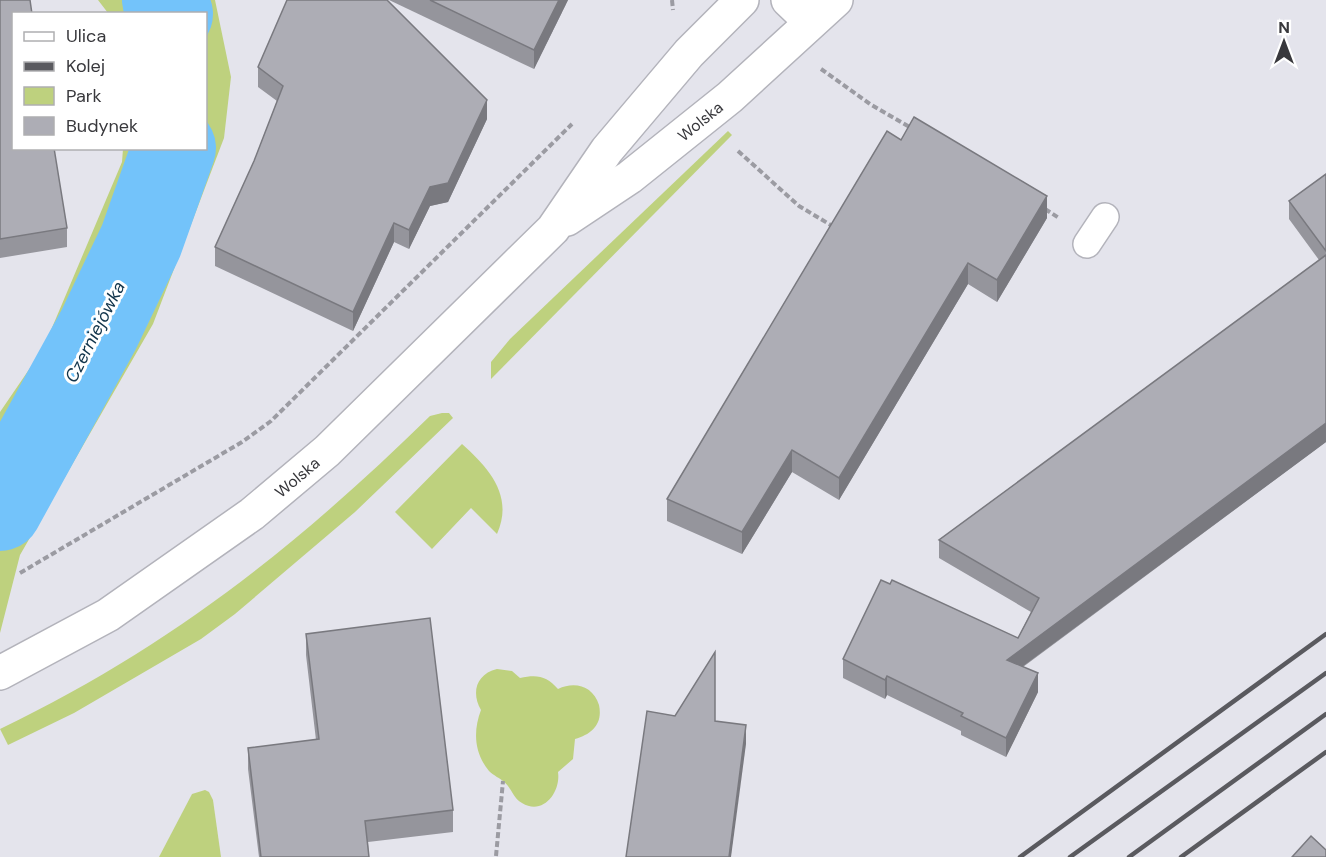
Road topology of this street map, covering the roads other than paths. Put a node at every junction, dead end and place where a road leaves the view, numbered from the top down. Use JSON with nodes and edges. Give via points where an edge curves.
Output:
{"nodes":[{"id":1,"x":742,"y":0,"type":"edge"},
{"id":2,"x":788,"y":0,"type":"edge"},
{"id":3,"x":836,"y":0,"type":"edge"},
{"id":4,"x":812,"y":22,"type":"junction"},
{"id":5,"x":1105,"y":217,"type":"dead end"},
{"id":6,"x":553,"y":229,"type":"junction"},
{"id":7,"x":1087,"y":244,"type":"dead end"},
{"id":8,"x":0,"y":673,"type":"edge"}],
"edges":[{"from":1,"to":6,"type":"street","name":"Wolska","via":[[689,53],[607,150]]},
{"from":2,"to":4,"type":"street"},
{"from":3,"to":4,"type":"street","name":"Wolska"},
{"from":4,"to":6,"type":"street","name":"Wolska","via":[[730,97]]},
{"from":5,"to":7,"type":"lane"},
{"from":6,"to":8,"type":"street","name":"Wolska","via":[[327,451],[260,507],[108,615]]}]}
